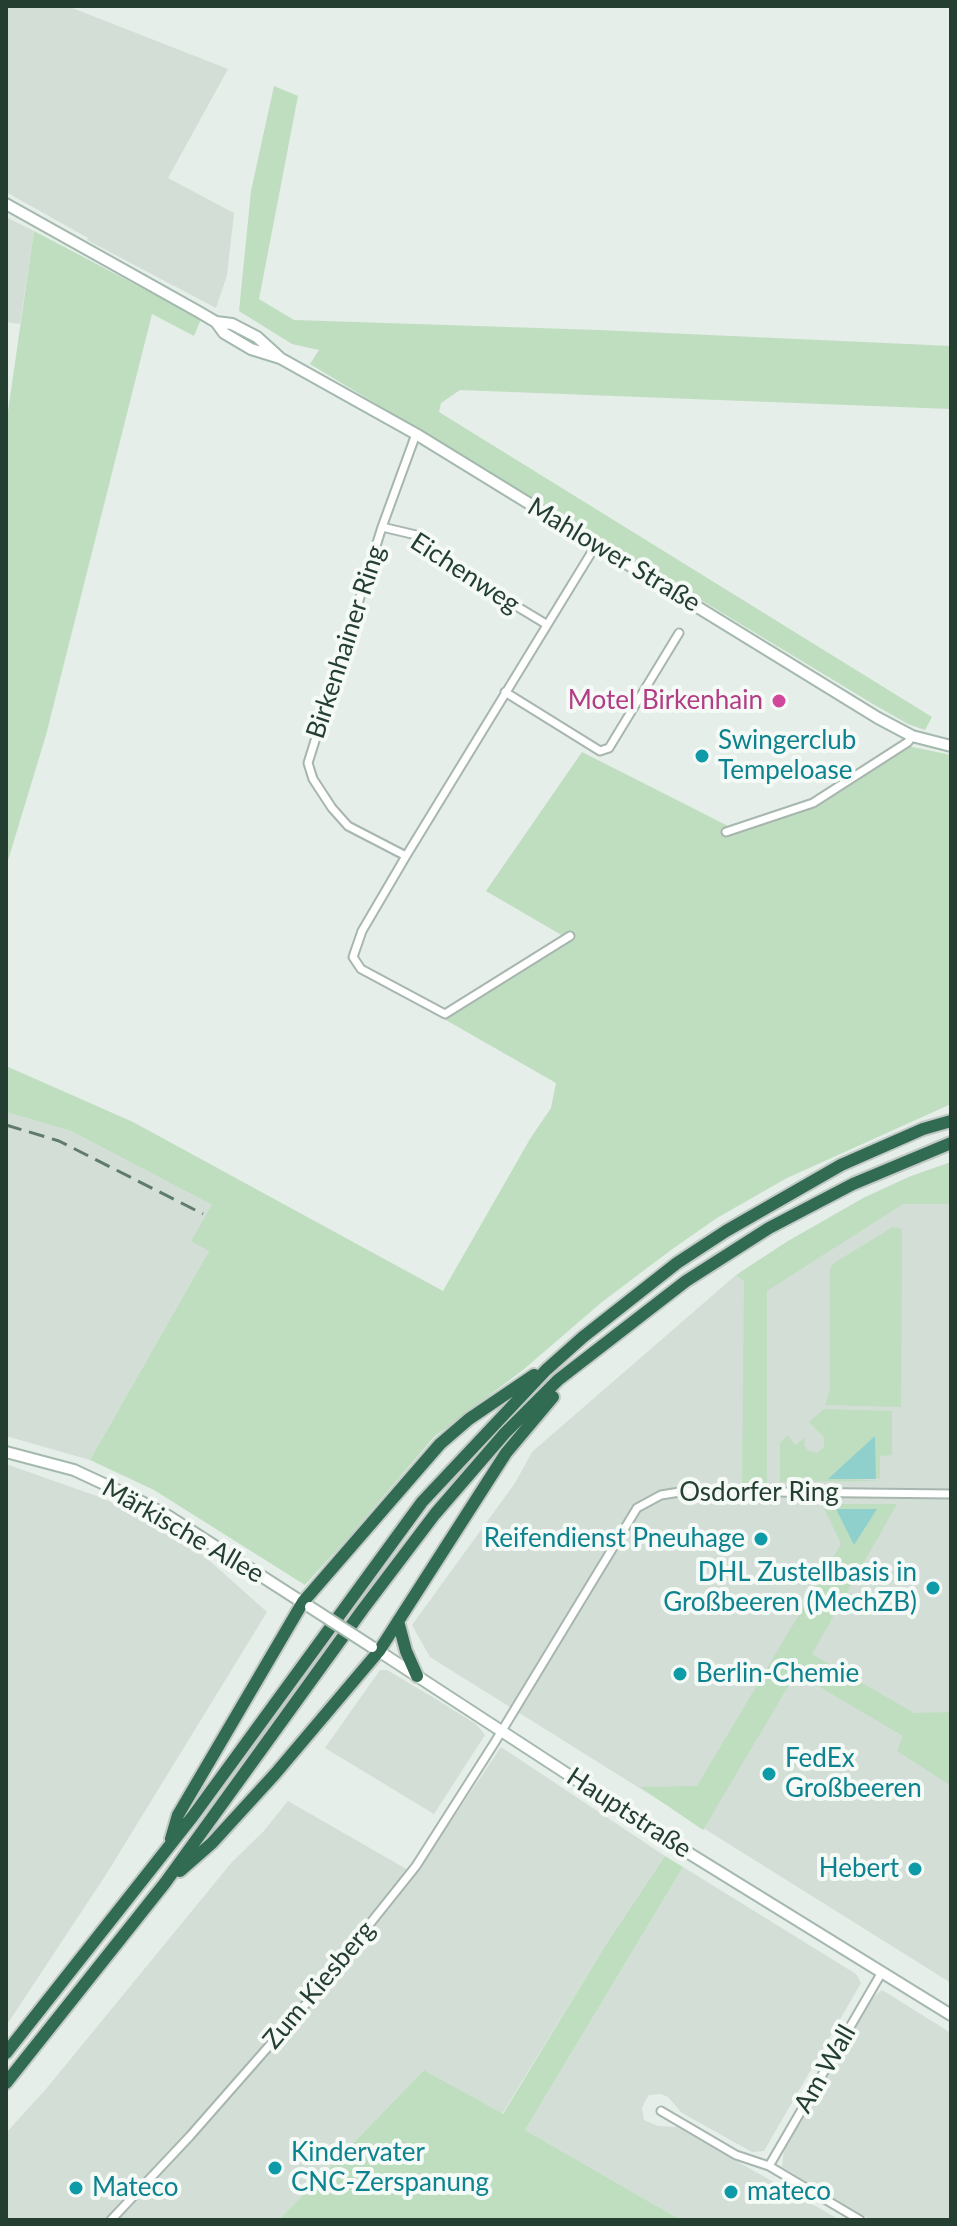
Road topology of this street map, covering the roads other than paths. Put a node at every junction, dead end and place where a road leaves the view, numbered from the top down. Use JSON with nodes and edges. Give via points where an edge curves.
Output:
{"nodes":[{"id":1,"x":6,"y":204,"type":"edge"},
{"id":2,"x":416,"y":434,"type":"junction"},
{"id":3,"x":382,"y":527,"type":"junction"},
{"id":4,"x":596,"y":545,"type":"junction"},
{"id":5,"x":546,"y":624,"type":"junction"},
{"id":6,"x":679,"y":633,"type":"dead end"},
{"id":7,"x":505,"y":692,"type":"junction"},
{"id":8,"x":912,"y":736,"type":"junction"},
{"id":9,"x":951,"y":746,"type":"edge"},
{"id":10,"x":726,"y":832,"type":"dead end"},
{"id":11,"x":406,"y":856,"type":"junction"},
{"id":12,"x":570,"y":936,"type":"dead end"},
{"id":13,"x":951,"y":1113,"type":"edge"},
{"id":14,"x":951,"y":1121,"type":"edge"},
{"id":15,"x":923,"y":1129,"type":"junction"},
{"id":16,"x":951,"y":1143,"type":"edge"},
{"id":17,"x":592,"y":1353,"type":"junction"},
{"id":18,"x":546,"y":1370,"type":"junction"},
{"id":19,"x":6,"y":1452,"type":"edge"},
{"id":20,"x":951,"y":1494,"type":"edge"},
{"id":21,"x":306,"y":1605,"type":"junction"},
{"id":22,"x":398,"y":1621,"type":"junction"},
{"id":23,"x":376,"y":1649,"type":"junction"},
{"id":24,"x":417,"y":1676,"type":"junction"},
{"id":25,"x":502,"y":1729,"type":"junction"},
{"id":26,"x":170,"y":1842,"type":"junction"},
{"id":27,"x":165,"y":1883,"type":"junction"},
{"id":28,"x":882,"y":1972,"type":"junction"},
{"id":29,"x":951,"y":2015,"type":"edge"},
{"id":30,"x":6,"y":2053,"type":"edge"},
{"id":31,"x":6,"y":2083,"type":"edge"},
{"id":32,"x":661,"y":2111,"type":"dead end"},
{"id":33,"x":769,"y":2166,"type":"junction"},
{"id":34,"x":111,"y":2220,"type":"edge"},
{"id":35,"x":860,"y":2220,"type":"edge"}],
"edges":[{"from":1,"to":2,"type":"main road","name":"Mahlower Straße","via":[[216,322],[251,349],[280,358]]},
{"from":2,"to":3,"type":"street","name":"Birkenhainer Ring"},
{"from":2,"to":4,"type":"main road","name":"Mahlower Straße"},
{"from":3,"to":5,"type":"street","name":"Eichenweg","via":[[416,535],[435,557]]},
{"from":3,"to":11,"type":"street","name":"Birkenhainer Ring","via":[[308,763],[319,789],[348,826]]},
{"from":4,"to":5,"type":"street"},
{"from":4,"to":8,"type":"main road","name":"Mahlower Straße"},
{"from":5,"to":7,"type":"street"},
{"from":6,"to":7,"type":"street","via":[[609,748],[600,751]]},
{"from":7,"to":11,"type":"street"},
{"from":8,"to":9,"type":"main road","name":"Mahlower Straße"},
{"from":8,"to":10,"type":"street","via":[[813,803]]},
{"from":11,"to":12,"type":"street","via":[[362,931],[353,957],[361,969],[445,1014]]},
{"from":13,"to":15,"type":"highway"},
{"from":14,"to":15,"type":"highway"},
{"from":15,"to":18,"type":"highway","via":[[841,1165],[726,1231],[677,1263]]},
{"from":16,"to":17,"type":"highway","via":[[853,1184],[769,1228],[686,1281]]},
{"from":17,"to":22,"type":"highway","via":[[506,1453]]},
{"from":17,"to":27,"type":"highway","via":[[505,1433],[435,1514]]},
{"from":18,"to":21,"type":"highway","via":[[493,1402],[440,1444]]},
{"from":18,"to":26,"type":"highway","via":[[422,1502]]},
{"from":19,"to":21,"type":"main road","name":"Märkische Allee","via":[[74,1470],[134,1498]]},
{"from":20,"to":25,"type":"street","name":"Osdorfer Ring","via":[[661,1495],[637,1508]]},
{"from":21,"to":23,"type":"main road","name":"Hauptstraße","bridge":true},
{"from":21,"to":26,"type":"highway","via":[[178,1815]]},
{"from":22,"to":23,"type":"highway"},
{"from":22,"to":24,"type":"highway"},
{"from":23,"to":24,"type":"main road","name":"Hauptstraße"},
{"from":23,"to":27,"type":"highway","via":[[275,1774],[212,1843]]},
{"from":24,"to":25,"type":"main road","name":"Hauptstraße"},
{"from":25,"to":28,"type":"main road","name":"Hauptstraße"},
{"from":25,"to":34,"type":"street","name":"Zum Kiesberg","via":[[416,1866],[323,1982]]},
{"from":26,"to":30,"type":"highway"},
{"from":27,"to":31,"type":"highway"},
{"from":28,"to":29,"type":"main road","name":"Hauptstraße"},
{"from":28,"to":33,"type":"street","name":"Am Wall"},
{"from":32,"to":33,"type":"street","via":[[736,2155]]},
{"from":33,"to":35,"type":"street"}]}
